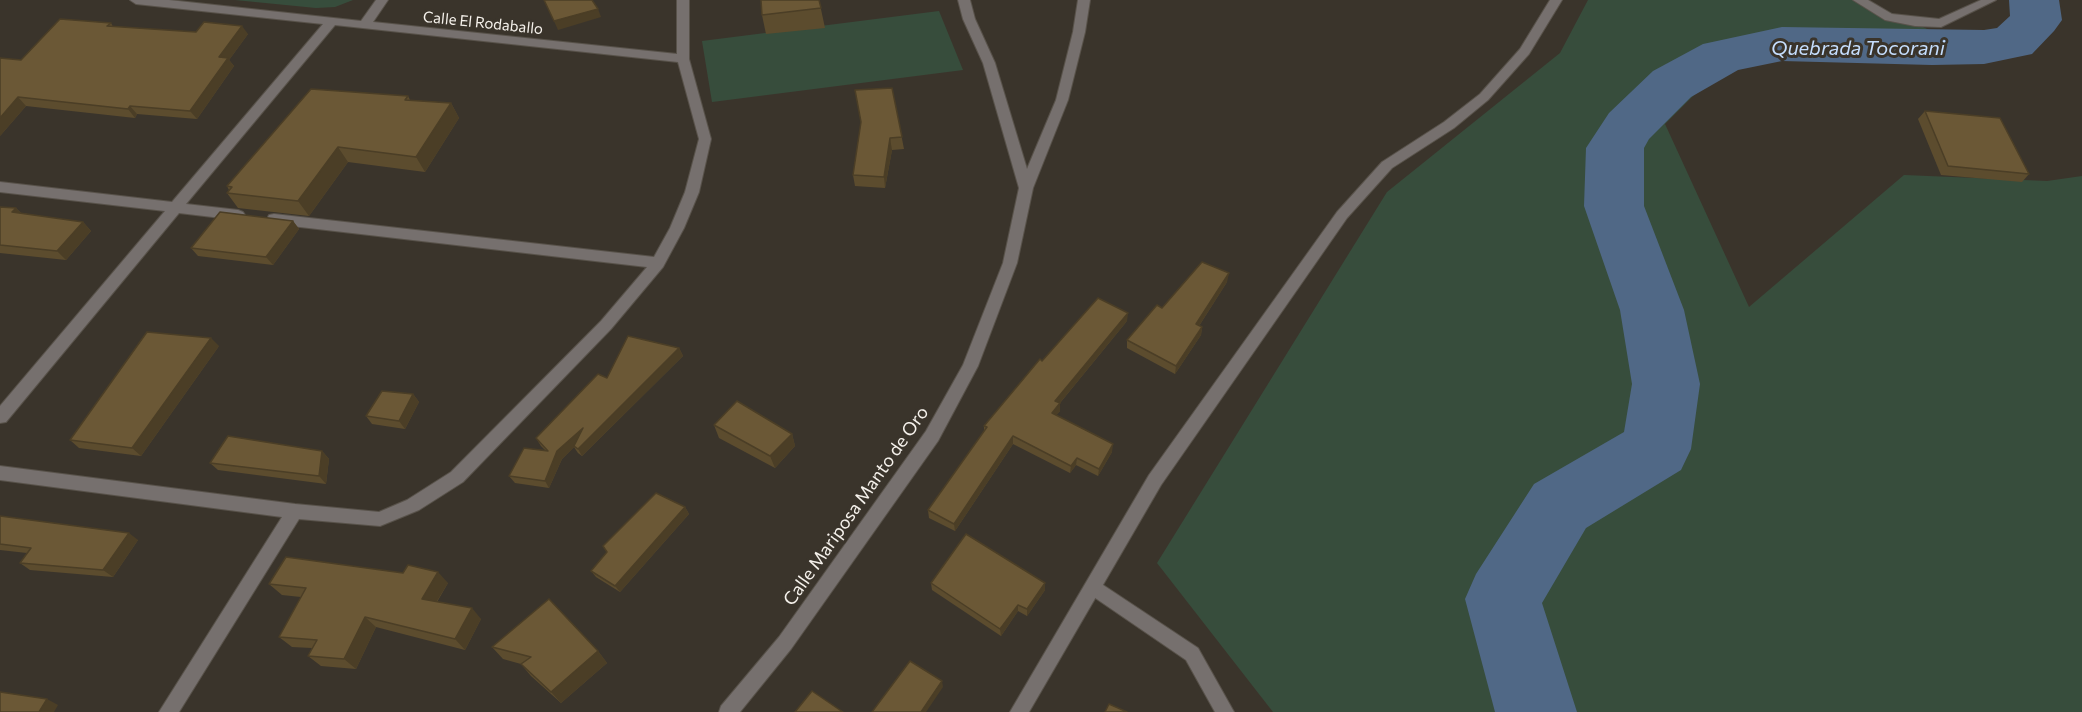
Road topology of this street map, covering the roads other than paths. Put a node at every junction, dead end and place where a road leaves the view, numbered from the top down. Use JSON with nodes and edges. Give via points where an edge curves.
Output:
{"nodes":[{"id":1,"x":136,"y":0,"type":"edge"},
{"id":2,"x":382,"y":0,"type":"edge"},
{"id":3,"x":683,"y":0,"type":"edge"},
{"id":4,"x":963,"y":0,"type":"edge"},
{"id":5,"x":1084,"y":0,"type":"edge"},
{"id":6,"x":1556,"y":0,"type":"edge"},
{"id":7,"x":1859,"y":0,"type":"edge"},
{"id":8,"x":1990,"y":0,"type":"edge"},
{"id":9,"x":332,"y":21,"type":"junction"},
{"id":10,"x":364,"y":25,"type":"junction"},
{"id":11,"x":683,"y":59,"type":"junction"},
{"id":12,"x":0,"y":187,"type":"edge"},
{"id":13,"x":1026,"y":188,"type":"junction"},
{"id":14,"x":175,"y":208,"type":"junction"},
{"id":15,"x":658,"y":263,"type":"junction"},
{"id":16,"x":0,"y":417,"type":"edge"},
{"id":17,"x":0,"y":473,"type":"edge"},
{"id":18,"x":295,"y":511,"type":"junction"},
{"id":19,"x":1094,"y":587,"type":"junction"},
{"id":20,"x":168,"y":712,"type":"edge"},
{"id":21,"x":728,"y":712,"type":"edge"},
{"id":22,"x":1019,"y":712,"type":"edge"},
{"id":23,"x":1225,"y":712,"type":"edge"}],
"edges":[{"from":1,"to":9,"type":"street","name":"Calle El Rodaballo"},
{"from":2,"to":10,"type":"street"},
{"from":3,"to":11,"type":"street"},
{"from":4,"to":13,"type":"street","name":"Calle Mariposa Manto de Oro","via":[[989,63]]},
{"from":5,"to":13,"type":"street","via":[[1062,100]]},
{"from":6,"to":19,"type":"street","via":[[1525,51],[1484,97],[1387,165],[1342,215],[1155,480]]},
{"from":7,"to":8,"type":"street","via":[[1889,17],[1941,23]]},
{"from":9,"to":10,"type":"street","name":"Calle El Rodaballo"},
{"from":9,"to":14,"type":"street"},
{"from":10,"to":11,"type":"street","name":"Calle El Rodaballo"},
{"from":11,"to":15,"type":"street","via":[[705,139],[692,192]]},
{"from":12,"to":14,"type":"street"},
{"from":13,"to":21,"type":"street","name":"Calle Mariposa Manto de Oro","via":[[1010,263],[970,366],[932,436],[785,643]]},
{"from":14,"to":15,"type":"street"},
{"from":14,"to":16,"type":"street"},
{"from":15,"to":18,"type":"street","via":[[606,325],[457,477],[413,505],[380,519]]},
{"from":17,"to":18,"type":"street"},
{"from":18,"to":20,"type":"street"},
{"from":19,"to":22,"type":"street"},
{"from":19,"to":23,"type":"street","via":[[1192,654]]}]}
